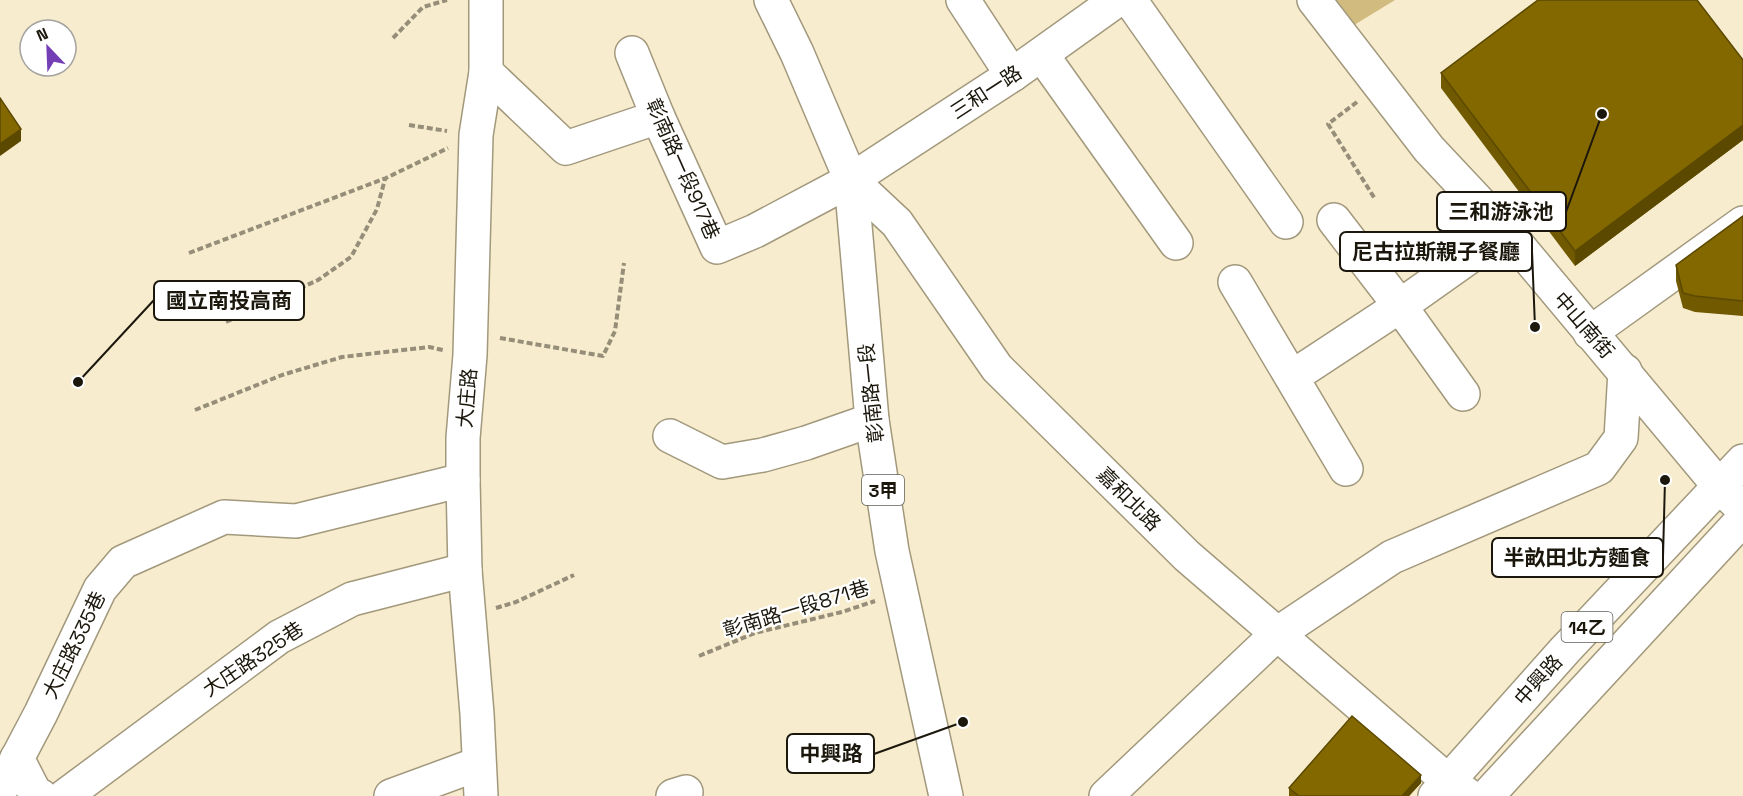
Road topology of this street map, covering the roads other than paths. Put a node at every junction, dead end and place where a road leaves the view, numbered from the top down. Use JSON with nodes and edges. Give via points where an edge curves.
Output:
{"nodes":[{"id":1,"x":486,"y":0,"type":"edge"},
{"id":2,"x":771,"y":0,"type":"edge"},
{"id":3,"x":963,"y":0,"type":"edge"},
{"id":4,"x":1117,"y":0,"type":"edge"},
{"id":5,"x":1130,"y":0,"type":"edge"},
{"id":6,"x":1314,"y":0,"type":"edge"},
{"id":7,"x":633,"y":53,"type":"dead end"},
{"id":8,"x":1042,"y":55,"type":"junction"},
{"id":9,"x":486,"y":72,"type":"junction"},
{"id":10,"x":1012,"y":75,"type":"junction"},
{"id":11,"x":658,"y":117,"type":"junction"},
{"id":12,"x":851,"y":180,"type":"junction"},
{"id":13,"x":1334,"y":220,"type":"dead end"},
{"id":14,"x":1286,"y":222,"type":"dead end"},
{"id":15,"x":1743,"y":223,"type":"edge"},
{"id":16,"x":1506,"y":231,"type":"junction"},
{"id":17,"x":1176,"y":243,"type":"dead end"},
{"id":18,"x":1235,"y":282,"type":"dead end"},
{"id":19,"x":1400,"y":306,"type":"junction"},
{"id":20,"x":1590,"y":333,"type":"junction"},
{"id":21,"x":1625,"y":371,"type":"junction"},
{"id":22,"x":1292,"y":377,"type":"junction"},
{"id":23,"x":1463,"y":394,"type":"dead end"},
{"id":24,"x":872,"y":420,"type":"junction"},
{"id":25,"x":670,"y":436,"type":"dead end"},
{"id":26,"x":1743,"y":462,"type":"edge"},
{"id":27,"x":1346,"y":469,"type":"dead end"},
{"id":28,"x":463,"y":480,"type":"junction"},
{"id":29,"x":1720,"y":487,"type":"junction"},
{"id":30,"x":1743,"y":509,"type":"edge"},
{"id":31,"x":1743,"y":519,"type":"edge"},
{"id":32,"x":465,"y":570,"type":"junction"},
{"id":33,"x":1277,"y":634,"type":"junction"},
{"id":34,"x":17,"y":758,"type":"junction"},
{"id":35,"x":480,"y":780,"type":"edge"},
{"id":36,"x":0,"y":791,"type":"edge"},
{"id":37,"x":1451,"y":791,"type":"edge"},
{"id":38,"x":41,"y":796,"type":"edge"},
{"id":39,"x":65,"y":796,"type":"edge"},
{"id":40,"x":391,"y":796,"type":"edge"},
{"id":41,"x":946,"y":796,"type":"edge"},
{"id":42,"x":1106,"y":796,"type":"edge"},
{"id":43,"x":1487,"y":796,"type":"edge"}],
"edges":[{"from":1,"to":9,"type":"street","name":"大庄路"},
{"from":2,"to":12,"type":"street","name":"彰南路一段","number":"3甲"},
{"from":3,"to":10,"type":"street"},
{"from":4,"to":8,"type":"street","name":"三和一路"},
{"from":5,"to":14,"type":"street"},
{"from":6,"to":16,"type":"street","name":"中山南街","via":[[1429,149]]},
{"from":7,"to":11,"type":"street","name":"彰南路一段917巷"},
{"from":8,"to":10,"type":"street","name":"三和一路"},
{"from":8,"to":17,"type":"street"},
{"from":9,"to":11,"type":"street","via":[[566,148]]},
{"from":9,"to":28,"type":"street","name":"大庄路","via":[[476,135]]},
{"from":10,"to":12,"type":"street","name":"三和一路"},
{"from":11,"to":12,"type":"street","name":"彰南路一段917巷","via":[[717,247]]},
{"from":12,"to":24,"type":"street","name":"彰南路一段","number":"3甲"},
{"from":12,"to":33,"type":"street","name":"嘉和北路","via":[[897,223],[997,368],[1187,556]]},
{"from":13,"to":19,"type":"street"},
{"from":15,"to":20,"type":"street"},
{"from":16,"to":19,"type":"street"},
{"from":16,"to":20,"type":"street","name":"中山南街"},
{"from":18,"to":22,"type":"street"},
{"from":19,"to":22,"type":"street"},
{"from":19,"to":23,"type":"street"},
{"from":20,"to":21,"type":"street","name":"中山南街"},
{"from":21,"to":29,"type":"street","name":"中山南街"},
{"from":21,"to":33,"type":"street","via":[[1621,438],[1599,468],[1392,557]]},
{"from":22,"to":27,"type":"street"},
{"from":24,"to":25,"type":"street","via":[[806,443],[722,462]]},
{"from":24,"to":41,"type":"street","name":"彰南路一段","number":"3甲","via":[[892,551]]},
{"from":26,"to":29,"type":"street","name":"中興路","number":"14乙"},
{"from":28,"to":32,"type":"street","name":"大庄路"},
{"from":28,"to":34,"type":"street","name":"大庄路335巷","via":[[296,521],[224,517],[123,562],[100,589]]},
{"from":29,"to":30,"type":"street","name":"中山南街"},
{"from":29,"to":37,"type":"street","name":"中興路","number":"14乙","via":[[1565,650]]},
{"from":31,"to":43,"type":"street","name":"中興路","number":"14乙"},
{"from":32,"to":35,"type":"street","name":"大庄路"},
{"from":32,"to":39,"type":"street","name":"大庄路325巷","via":[[352,599],[279,637]]},
{"from":33,"to":37,"type":"street","name":"嘉和北路"},
{"from":33,"to":42,"type":"street"},
{"from":34,"to":36,"type":"street","name":"大庄路335巷"},
{"from":34,"to":38,"type":"street","via":[[36,795]]},
{"from":35,"to":40,"type":"street"}]}
